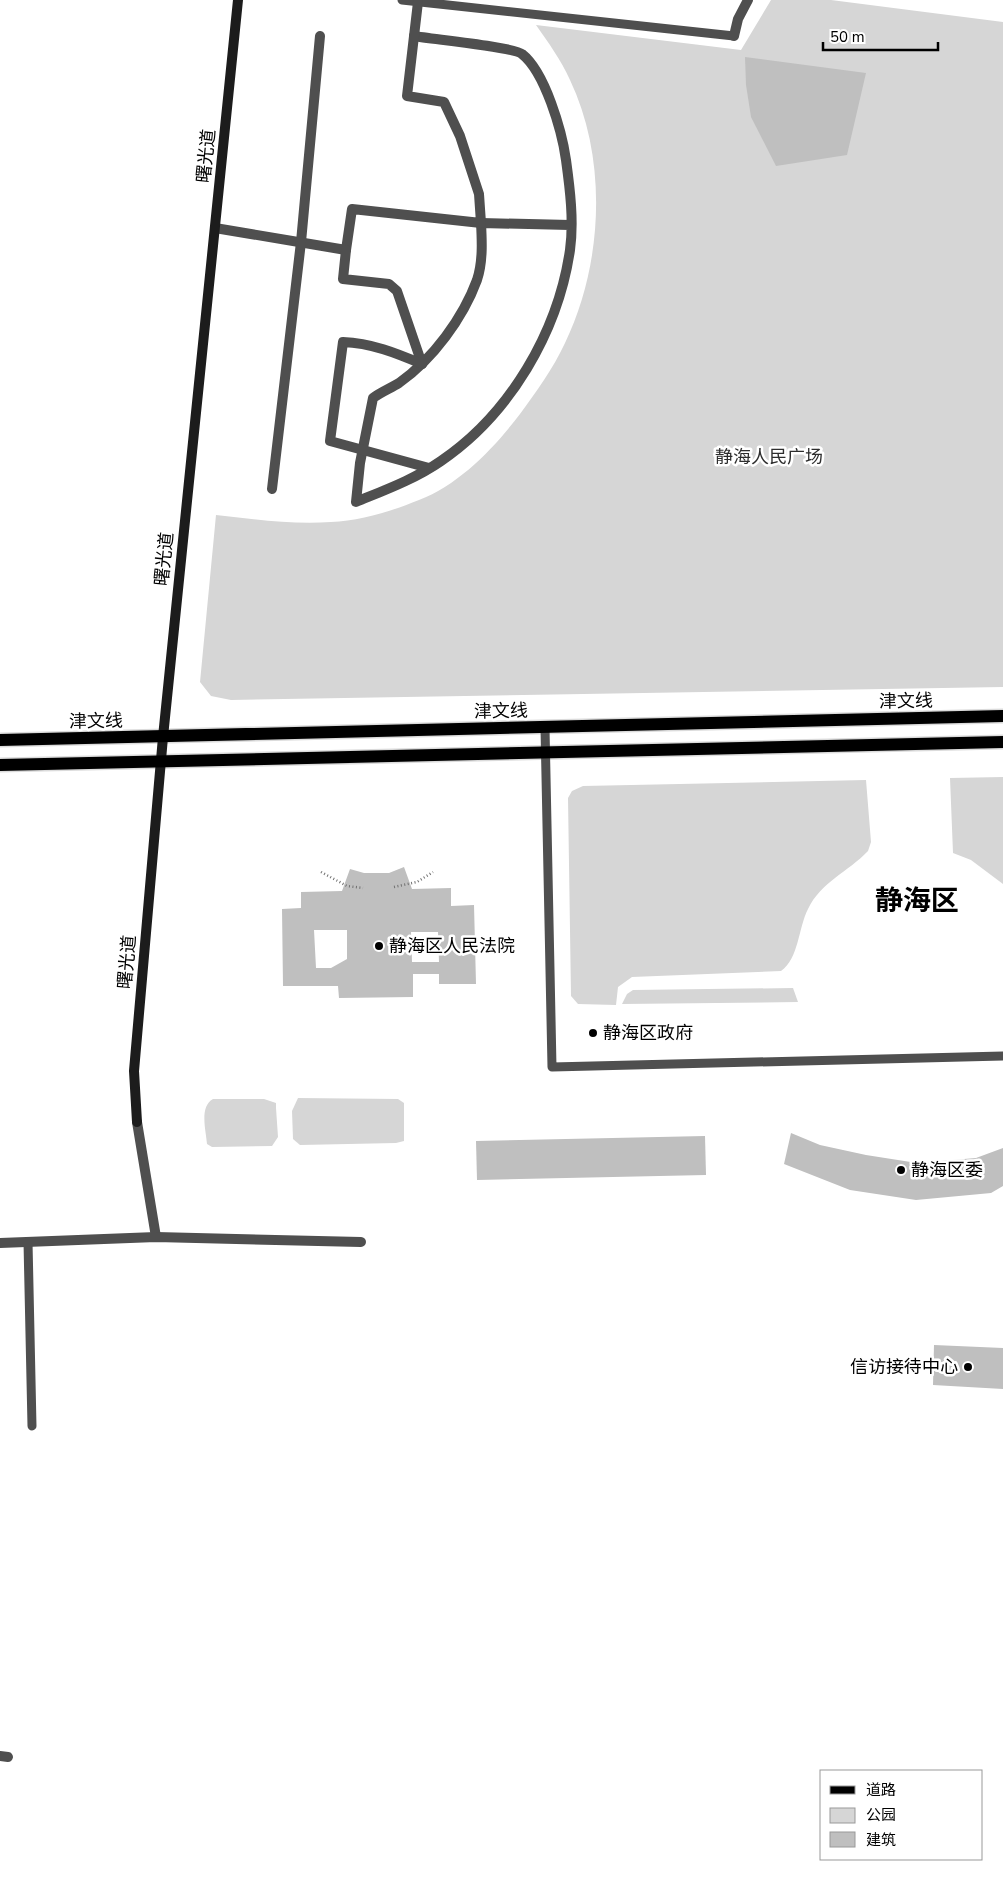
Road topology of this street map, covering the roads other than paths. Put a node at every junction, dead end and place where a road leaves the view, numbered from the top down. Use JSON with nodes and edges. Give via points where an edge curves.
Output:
{"nodes":[{"id":1,"x":238,"y":0,"type":"edge"},
{"id":2,"x":402,"y":0,"type":"edge"},
{"id":3,"x":747,"y":0,"type":"edge"},
{"id":4,"x":418,"y":2,"type":"junction"},
{"id":5,"x":320,"y":36,"type":"dead end"},
{"id":6,"x":414,"y":36,"type":"junction"},
{"id":7,"x":734,"y":36,"type":"joint"},
{"id":8,"x":481,"y":223,"type":"junction"},
{"id":9,"x":570,"y":225,"type":"junction"},
{"id":10,"x":214,"y":228,"type":"junction"},
{"id":11,"x":301,"y":242,"type":"junction"},
{"id":12,"x":346,"y":250,"type":"junction"},
{"id":13,"x":422,"y":364,"type":"junction"},
{"id":14,"x":362,"y":450,"type":"junction"},
{"id":15,"x":430,"y":468,"type":"junction"},
{"id":16,"x":272,"y":489,"type":"dead end"},
{"id":17,"x":1003,"y":716,"type":"edge"},
{"id":18,"x":544,"y":728,"type":"junction"},
{"id":19,"x":162,"y":737,"type":"junction"},
{"id":20,"x":0,"y":740,"type":"edge"},
{"id":21,"x":1003,"y":742,"type":"edge"},
{"id":22,"x":545,"y":753,"type":"junction"},
{"id":23,"x":161,"y":761,"type":"junction"},
{"id":24,"x":0,"y":764,"type":"edge"},
{"id":25,"x":1003,"y":1056,"type":"edge"},
{"id":26,"x":156,"y":1237,"type":"junction"},
{"id":27,"x":28,"y":1242,"type":"junction"},
{"id":28,"x":361,"y":1242,"type":"dead end"},
{"id":29,"x":0,"y":1243,"type":"edge"},
{"id":30,"x":32,"y":1426,"type":"dead end"}],
"edges":[{"from":1,"to":10,"type":"street","name":"曙光道"},
{"from":2,"to":4,"type":"lane"},
{"from":3,"to":7,"type":"street"},
{"from":4,"to":6,"type":"street"},
{"from":4,"to":7,"type":"lane"},
{"from":5,"to":11,"type":"street"},
{"from":6,"to":8,"type":"street","via":[[407,96],[444,102],[460,136],[479,194]]},
{"from":6,"to":9,"type":"street","via":[[520,52],[534,66],[564,144],[571,198]]},
{"from":8,"to":9,"type":"street"},
{"from":8,"to":12,"type":"street","via":[[352,209]]},
{"from":8,"to":13,"type":"street","via":[[477,278],[456,320]]},
{"from":9,"to":15,"type":"street","via":[[570,249],[556,308],[522,374],[481,428]]},
{"from":10,"to":11,"type":"street"},
{"from":10,"to":19,"type":"street","name":"曙光道"},
{"from":11,"to":12,"type":"street"},
{"from":11,"to":16,"type":"street"},
{"from":12,"to":13,"type":"street","via":[[343,279],[389,284],[397,291]]},
{"from":13,"to":14,"type":"street","via":[[373,398]]},
{"from":13,"to":14,"type":"street","via":[[392,351],[342,342],[330,441]]},
{"from":14,"to":15,"type":"street"},
{"from":14,"to":15,"type":"street","via":[[356,502]]},
{"from":17,"to":18,"type":"main road","name":"津文线"},
{"from":18,"to":19,"type":"main road","name":"津文线"},
{"from":18,"to":22,"type":"lane"},
{"from":19,"to":20,"type":"main road","name":"津文线"},
{"from":19,"to":23,"type":"street","name":"曙光道"},
{"from":21,"to":22,"type":"main road"},
{"from":22,"to":23,"type":"main road"},
{"from":22,"to":25,"type":"lane","via":[[552,1067]]},
{"from":23,"to":24,"type":"main road"},
{"from":23,"to":26,"type":"street","name":"曙光道","via":[[134,1071],[137,1122]]},
{"from":26,"to":27,"type":"street"},
{"from":26,"to":28,"type":"street"},
{"from":27,"to":29,"type":"street"},
{"from":27,"to":30,"type":"lane"}]}
